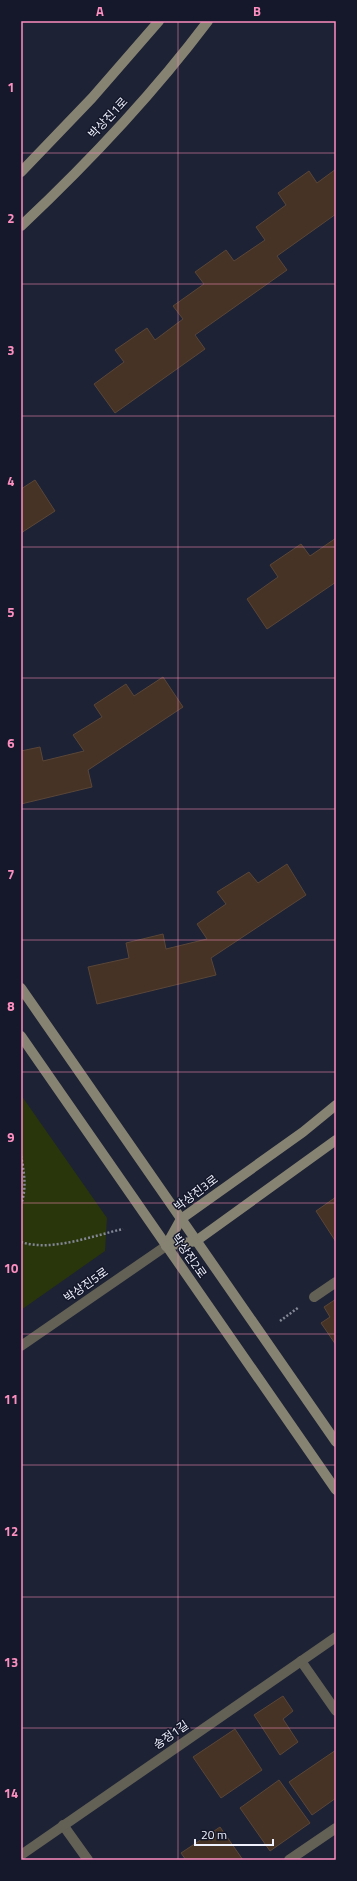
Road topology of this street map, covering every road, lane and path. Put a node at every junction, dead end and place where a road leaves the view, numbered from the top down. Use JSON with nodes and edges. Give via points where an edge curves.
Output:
{"nodes":[{"id":1,"x":159,"y":21,"type":"edge"},
{"id":2,"x":208,"y":21,"type":"edge"},
{"id":3,"x":21,"y":172,"type":"edge"},
{"id":4,"x":21,"y":226,"type":"edge"},
{"id":5,"x":21,"y":988,"type":"edge"},
{"id":6,"x":21,"y":1036,"type":"edge"},
{"id":7,"x":336,"y":1105,"type":"edge"},
{"id":8,"x":336,"y":1140,"type":"edge"},
{"id":9,"x":21,"y":1156,"type":"edge"},
{"id":10,"x":21,"y":1204,"type":"edge"},
{"id":11,"x":181,"y":1219,"type":"junction"},
{"id":12,"x":123,"y":1230,"type":"dead end"},
{"id":13,"x":196,"y":1241,"type":"junction"},
{"id":14,"x":21,"y":1242,"type":"edge"},
{"id":15,"x":166,"y":1246,"type":"junction"},
{"id":16,"x":336,"y":1282,"type":"edge"},
{"id":17,"x":314,"y":1297,"type":"joint"},
{"id":18,"x":280,"y":1321,"type":"dead end"},
{"id":19,"x":21,"y":1346,"type":"edge"},
{"id":20,"x":336,"y":1442,"type":"edge"},
{"id":21,"x":336,"y":1490,"type":"edge"},
{"id":22,"x":336,"y":1637,"type":"edge"},
{"id":23,"x":301,"y":1661,"type":"junction"},
{"id":24,"x":336,"y":1711,"type":"edge"},
{"id":25,"x":63,"y":1825,"type":"junction"},
{"id":26,"x":336,"y":1828,"type":"edge"},
{"id":27,"x":21,"y":1855,"type":"edge"},
{"id":28,"x":88,"y":1860,"type":"edge"},
{"id":29,"x":289,"y":1860,"type":"edge"}],
"edges":[{"from":1,"to":3,"type":"street","via":[[92,98]]},
{"from":2,"to":4,"type":"street","name":"박상진1로","via":[[188,48],[121,124]]},
{"from":5,"to":11,"type":"street","name":"박상진2로"},
{"from":6,"to":15,"type":"street","name":"박상진2로"},
{"from":7,"to":11,"type":"street","name":"박상진3로","via":[[303,1132]]},
{"from":8,"to":13,"type":"street"},
{"from":9,"to":10,"type":"path","via":[[24,1172],[24,1198]]},
{"from":11,"to":13,"type":"street","name":"박상진2로"},
{"from":11,"to":15,"type":"street","name":"박상진3로"},
{"from":12,"to":14,"type":"path","via":[[47,1246],[33,1246]]},
{"from":13,"to":15,"type":"street"},
{"from":13,"to":20,"type":"street","name":"박상진2로"},
{"from":15,"to":19,"type":"street","name":"박상진5로"},
{"from":15,"to":21,"type":"street","name":"박상진2로"},
{"from":16,"to":17,"type":"street"},
{"from":17,"to":18,"type":"path"},
{"from":22,"to":23,"type":"street","name":"송정1길"},
{"from":23,"to":24,"type":"street"},
{"from":23,"to":25,"type":"street","name":"송정1길"},
{"from":25,"to":27,"type":"street","name":"송정1길"},
{"from":25,"to":28,"type":"street"},
{"from":26,"to":29,"type":"street"}]}
